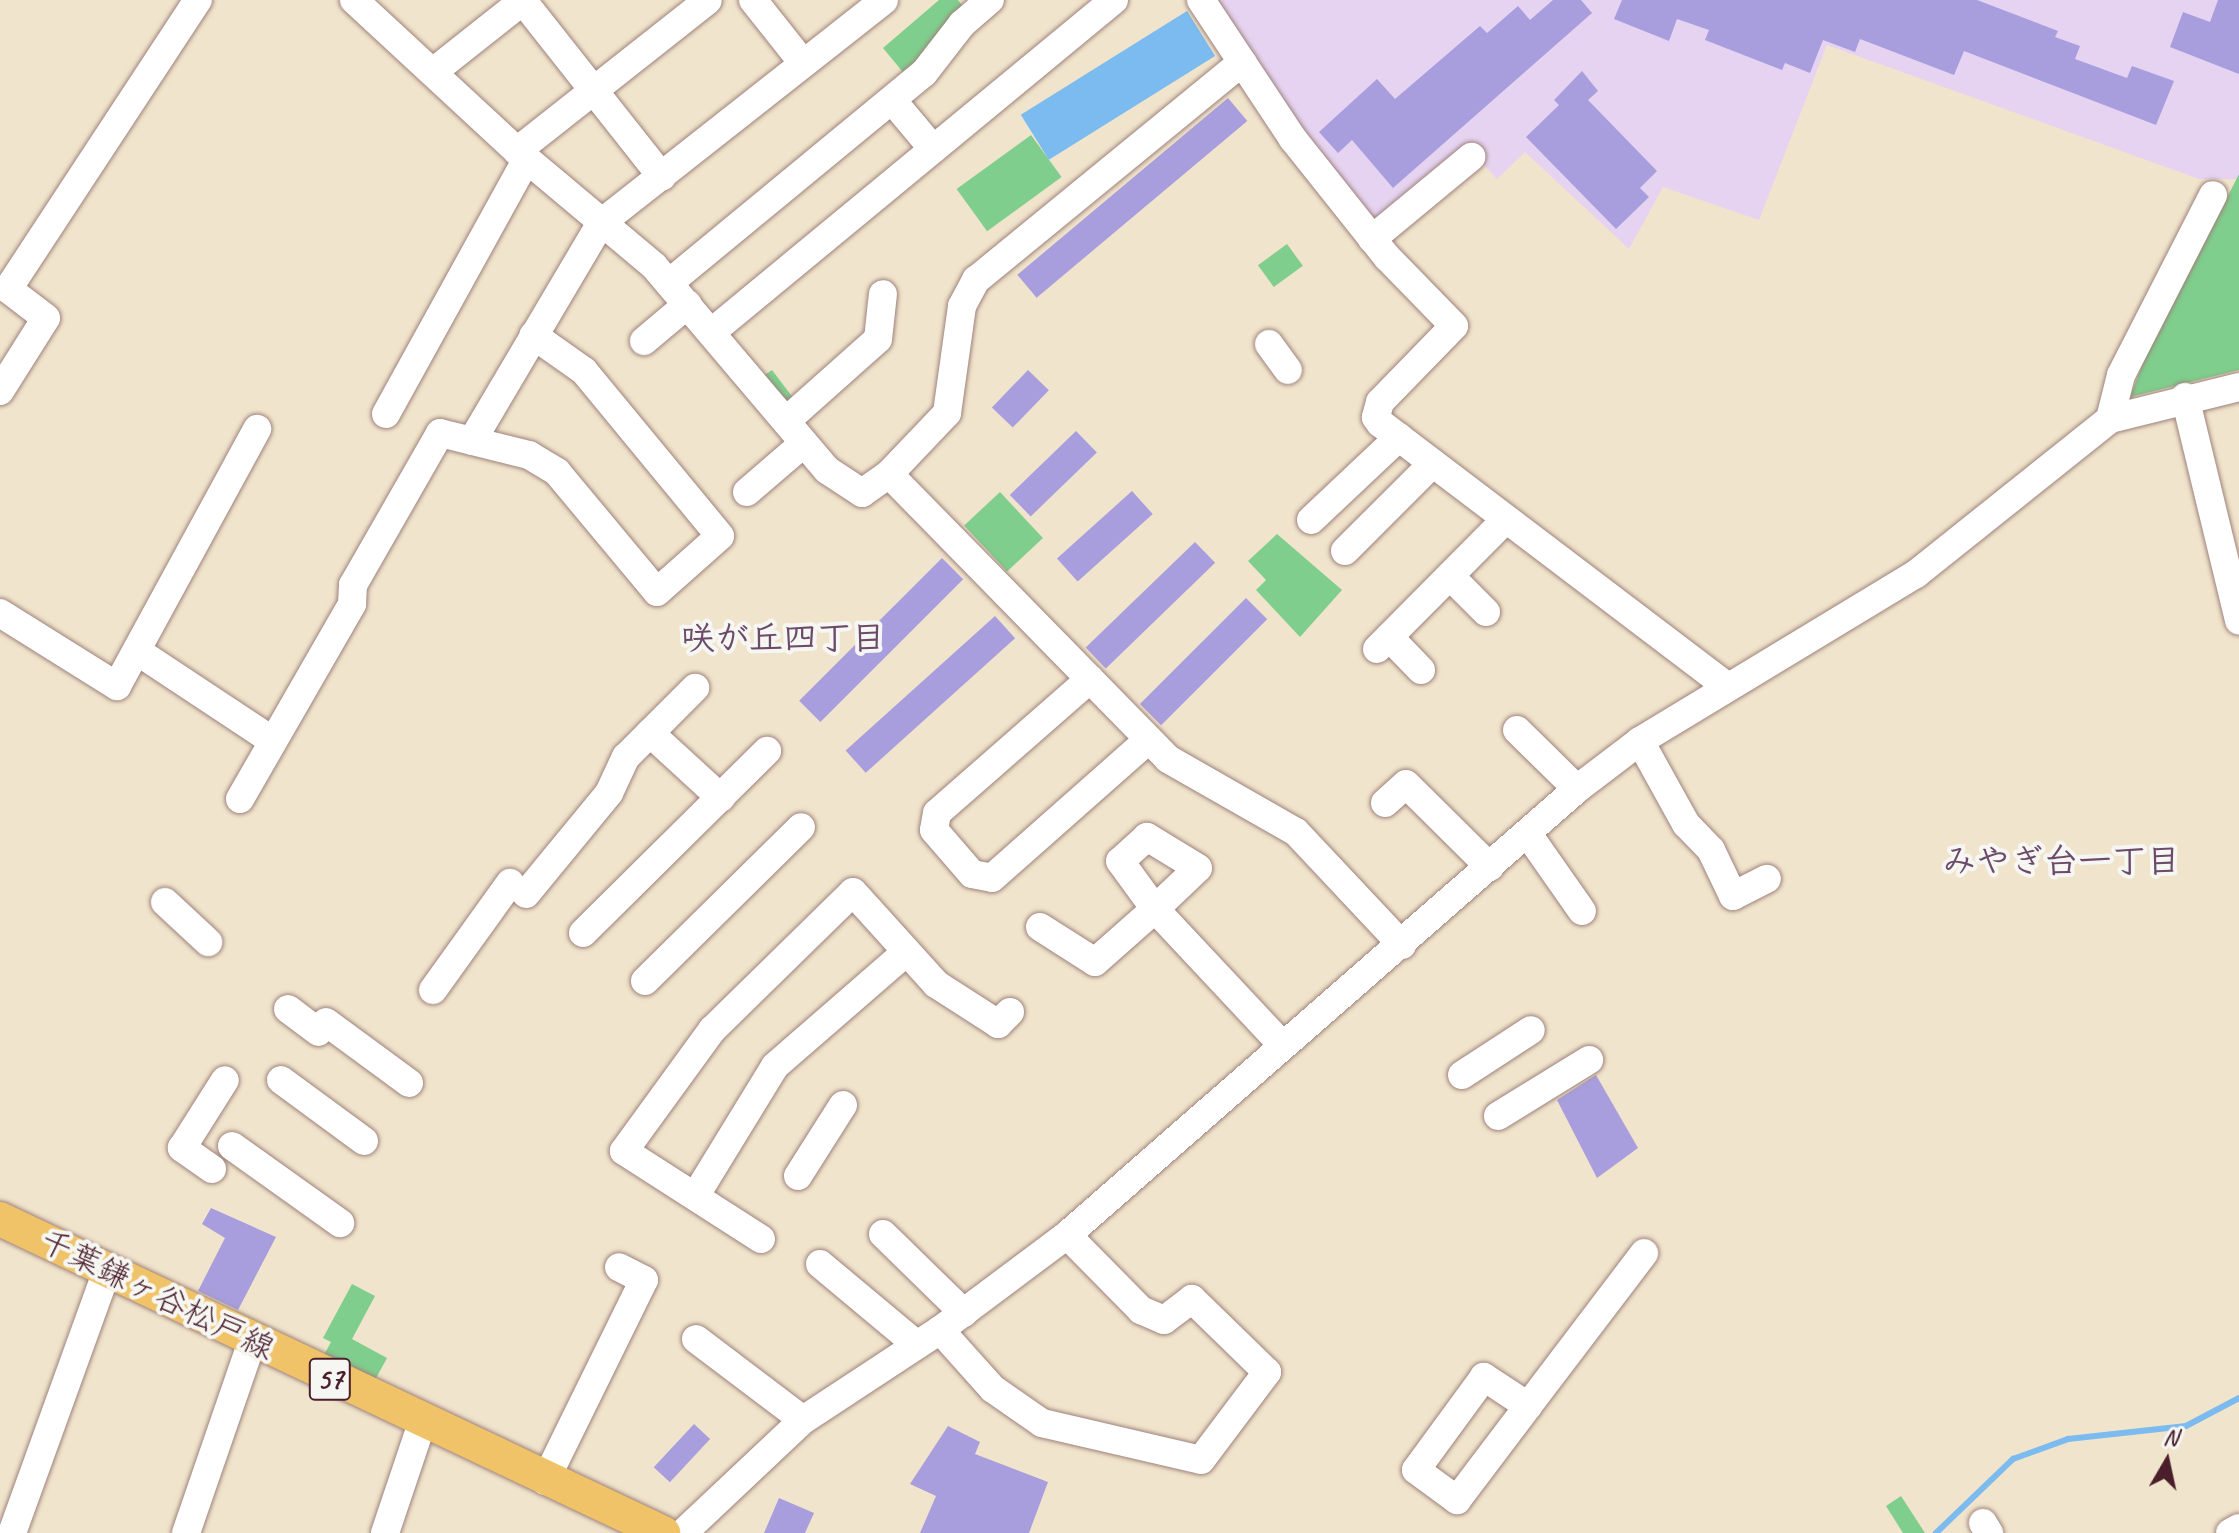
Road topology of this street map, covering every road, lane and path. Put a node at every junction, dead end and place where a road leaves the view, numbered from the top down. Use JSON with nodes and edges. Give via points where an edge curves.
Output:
{"nodes":[{"id":1,"x":198,"y":0,"type":"edge"},
{"id":2,"x":354,"y":0,"type":"edge"},
{"id":3,"x":708,"y":0,"type":"edge"},
{"id":4,"x":753,"y":0,"type":"edge"},
{"id":5,"x":884,"y":0,"type":"edge"},
{"id":6,"x":990,"y":0,"type":"edge"},
{"id":7,"x":1114,"y":0,"type":"edge"},
{"id":8,"x":1201,"y":0,"type":"edge"},
{"id":9,"x":523,"y":1,"type":"edge"},
{"id":10,"x":1242,"y":62,"type":"junction"},
{"id":11,"x":803,"y":63,"type":"junction"},
{"id":12,"x":433,"y":72,"type":"junction"},
{"id":13,"x":592,"y":92,"type":"junction"},
{"id":14,"x":892,"y":100,"type":"junction"},
{"id":15,"x":933,"y":149,"type":"junction"},
{"id":16,"x":522,"y":155,"type":"junction"},
{"id":17,"x":1471,"y":157,"type":"dead end"},
{"id":18,"x":662,"y":177,"type":"junction"},
{"id":19,"x":2213,"y":195,"type":"dead end"},
{"id":20,"x":601,"y":223,"type":"junction"},
{"id":21,"x":1372,"y":239,"type":"junction"},
{"id":22,"x":679,"y":294,"type":"junction"},
{"id":23,"x":883,"y":294,"type":"dead end"},
{"id":24,"x":713,"y":331,"type":"junction"},
{"id":25,"x":533,"y":335,"type":"junction"},
{"id":26,"x":644,"y":341,"type":"dead end"},
{"id":27,"x":1269,"y":344,"type":"dead end"},
{"id":28,"x":1288,"y":370,"type":"dead end"},
{"id":29,"x":2239,"y":387,"type":"edge"},
{"id":30,"x":0,"y":391,"type":"edge"},
{"id":31,"x":2185,"y":397,"type":"junction"},
{"id":32,"x":386,"y":414,"type":"dead end"},
{"id":33,"x":2110,"y":419,"type":"junction"},
{"id":34,"x":786,"y":421,"type":"junction"},
{"id":35,"x":257,"y":429,"type":"dead end"},
{"id":36,"x":1399,"y":437,"type":"junction"},
{"id":37,"x":472,"y":441,"type":"junction"},
{"id":38,"x":804,"y":443,"type":"junction"},
{"id":39,"x":1433,"y":463,"type":"junction"},
{"id":40,"x":889,"y":474,"type":"junction"},
{"id":41,"x":747,"y":492,"type":"dead end"},
{"id":42,"x":1506,"y":519,"type":"junction"},
{"id":43,"x":1311,"y":520,"type":"dead end"},
{"id":44,"x":1345,"y":551,"type":"dead end"},
{"id":45,"x":1450,"y":576,"type":"junction"},
{"id":46,"x":1486,"y":612,"type":"dead end"},
{"id":47,"x":0,"y":613,"type":"edge"},
{"id":48,"x":2239,"y":621,"type":"edge"},
{"id":49,"x":137,"y":651,"type":"junction"},
{"id":50,"x":1421,"y":670,"type":"dead end"},
{"id":51,"x":1090,"y":679,"type":"junction"},
{"id":52,"x":1726,"y":686,"type":"junction"},
{"id":53,"x":695,"y":688,"type":"dead end"},
{"id":54,"x":1517,"y":730,"type":"dead end"},
{"id":55,"x":650,"y":733,"type":"junction"},
{"id":56,"x":1148,"y":740,"type":"junction"},
{"id":57,"x":273,"y":741,"type":"junction"},
{"id":58,"x":1640,"y":741,"type":"junction"},
{"id":59,"x":767,"y":751,"type":"dead end"},
{"id":60,"x":1577,"y":789,"type":"junction"},
{"id":61,"x":721,"y":798,"type":"junction"},
{"id":62,"x":240,"y":799,"type":"dead end"},
{"id":63,"x":1385,"y":803,"type":"dead end"},
{"id":64,"x":801,"y":827,"type":"dead end"},
{"id":65,"x":1528,"y":834,"type":"junction"},
{"id":66,"x":1490,"y":867,"type":"junction"},
{"id":67,"x":1767,"y":879,"type":"dead end"},
{"id":68,"x":165,"y":902,"type":"dead end"},
{"id":69,"x":1582,"y":911,"type":"dead end"},
{"id":70,"x":1040,"y":927,"type":"dead end"},
{"id":71,"x":583,"y":933,"type":"dead end"},
{"id":72,"x":208,"y":942,"type":"dead end"},
{"id":73,"x":1402,"y":945,"type":"junction"},
{"id":74,"x":904,"y":954,"type":"junction"},
{"id":75,"x":645,"y":981,"type":"dead end"},
{"id":76,"x":433,"y":990,"type":"dead end"},
{"id":77,"x":288,"y":1009,"type":"dead end"},
{"id":78,"x":1010,"y":1012,"type":"dead end"},
{"id":79,"x":1531,"y":1030,"type":"dead end"},
{"id":80,"x":1283,"y":1046,"type":"junction"},
{"id":81,"x":1589,"y":1060,"type":"dead end"},
{"id":82,"x":1462,"y":1075,"type":"dead end"},
{"id":83,"x":225,"y":1080,"type":"dead end"},
{"id":84,"x":281,"y":1080,"type":"dead end"},
{"id":85,"x":409,"y":1083,"type":"dead end"},
{"id":86,"x":843,"y":1105,"type":"dead end"},
{"id":87,"x":1498,"y":1116,"type":"dead end"},
{"id":88,"x":364,"y":1141,"type":"dead end"},
{"id":89,"x":232,"y":1146,"type":"dead end"},
{"id":90,"x":212,"y":1169,"type":"dead end"},
{"id":91,"x":798,"y":1176,"type":"dead end"},
{"id":92,"x":696,"y":1195,"type":"junction"},
{"id":93,"x":0,"y":1219,"type":"edge"},
{"id":94,"x":340,"y":1223,"type":"dead end"},
{"id":95,"x":883,"y":1234,"type":"dead end"},
{"id":96,"x":1067,"y":1235,"type":"junction"},
{"id":97,"x":761,"y":1239,"type":"dead end"},
{"id":98,"x":1644,"y":1253,"type":"dead end"},
{"id":99,"x":820,"y":1264,"type":"dead end"},
{"id":100,"x":619,"y":1267,"type":"dead end"},
{"id":101,"x":107,"y":1270,"type":"junction"},
{"id":102,"x":964,"y":1313,"type":"junction"},
{"id":103,"x":929,"y":1337,"type":"junction"},
{"id":104,"x":696,"y":1339,"type":"dead end"},
{"id":105,"x":252,"y":1341,"type":"junction"},
{"id":106,"x":1528,"y":1406,"type":"dead end"},
{"id":107,"x":803,"y":1420,"type":"junction"},
{"id":108,"x":422,"y":1423,"type":"junction"},
{"id":109,"x":545,"y":1481,"type":"junction"},
{"id":110,"x":2239,"y":1528,"type":"edge"},
{"id":111,"x":12,"y":1533,"type":"edge"},
{"id":112,"x":186,"y":1533,"type":"edge"},
{"id":113,"x":385,"y":1533,"type":"edge"},
{"id":114,"x":663,"y":1533,"type":"edge"},
{"id":115,"x":683,"y":1533,"type":"edge"},
{"id":116,"x":2230,"y":1533,"type":"edge"}],
"edges":[{"from":1,"to":30,"type":"street","via":[[8,289],[46,318]]},
{"from":2,"to":12,"type":"street"},
{"from":3,"to":13,"type":"street"},
{"from":4,"to":11,"type":"street"},
{"from":5,"to":11,"type":"street"},
{"from":6,"to":14,"type":"street"},
{"from":7,"to":15,"type":"street"},
{"from":8,"to":10,"type":"street"},
{"from":9,"to":12,"type":"street"},
{"from":9,"to":13,"type":"street"},
{"from":10,"to":21,"type":"street","via":[[1293,139]]},
{"from":10,"to":40,"type":"street","via":[[976,280],[963,298],[947,413]]},
{"from":11,"to":18,"type":"street"},
{"from":12,"to":16,"type":"street"},
{"from":13,"to":16,"type":"street"},
{"from":13,"to":18,"type":"street"},
{"from":14,"to":15,"type":"street"},
{"from":14,"to":22,"type":"street"},
{"from":15,"to":24,"type":"street"},
{"from":16,"to":20,"type":"street"},
{"from":16,"to":32,"type":"street"},
{"from":17,"to":21,"type":"street"},
{"from":18,"to":20,"type":"street"},
{"from":19,"to":33,"type":"street","via":[[2121,375]]},
{"from":20,"to":22,"type":"street"},
{"from":20,"to":25,"type":"street"},
{"from":21,"to":36,"type":"street","via":[[1454,326],[1380,402],[1376,417]]},
{"from":22,"to":24,"type":"street"},
{"from":22,"to":26,"type":"street"},
{"from":23,"to":34,"type":"street","via":[[878,339]]},
{"from":24,"to":34,"type":"street"},
{"from":25,"to":37,"type":"street"},
{"from":25,"to":37,"type":"street","via":[[570,356],[584,371],[720,536],[657,592],[557,472],[529,455]]},
{"from":27,"to":28,"type":"street"},
{"from":29,"to":31,"type":"street"},
{"from":31,"to":33,"type":"street"},
{"from":31,"to":48,"type":"street"},
{"from":33,"to":52,"type":"street","via":[[1916,574]]},
{"from":34,"to":38,"type":"street"},
{"from":35,"to":49,"type":"street"},
{"from":36,"to":39,"type":"street"},
{"from":36,"to":43,"type":"street"},
{"from":37,"to":57,"type":"street","via":[[436,437],[353,585],[352,604]]},
{"from":38,"to":40,"type":"street","via":[[827,470],[854,489],[869,492]]},
{"from":38,"to":41,"type":"street"},
{"from":39,"to":42,"type":"street"},
{"from":39,"to":44,"type":"street"},
{"from":40,"to":51,"type":"street"},
{"from":42,"to":45,"type":"street"},
{"from":42,"to":52,"type":"street"},
{"from":45,"to":46,"type":"street"},
{"from":45,"to":50,"type":"street","via":[[1383,643]]},
{"from":47,"to":49,"type":"street","via":[[117,686]]},
{"from":49,"to":57,"type":"street"},
{"from":51,"to":56,"type":"street"},
{"from":51,"to":56,"type":"street","via":[[937,813],[934,830],[972,874],[992,878]]},
{"from":52,"to":58,"type":"street"},
{"from":53,"to":55,"type":"street"},
{"from":54,"to":60,"type":"street"},
{"from":55,"to":61,"type":"street"},
{"from":55,"to":76,"type":"street","via":[[626,757],[609,793]]},
{"from":56,"to":73,"type":"street","via":[[1168,759],[1296,832]]},
{"from":57,"to":62,"type":"street"},
{"from":58,"to":60,"type":"street"},
{"from":58,"to":67,"type":"street","via":[[1686,824],[1711,850],[1733,896]]},
{"from":59,"to":61,"type":"street"},
{"from":60,"to":65,"type":"street"},
{"from":61,"to":71,"type":"street"},
{"from":63,"to":66,"type":"street","via":[[1406,784]]},
{"from":64,"to":75,"type":"street"},
{"from":65,"to":66,"type":"street"},
{"from":65,"to":69,"type":"street"},
{"from":66,"to":73,"type":"street"},
{"from":68,"to":72,"type":"street"},
{"from":70,"to":80,"type":"street","via":[[1095,962],[1155,909]]},
{"from":73,"to":80,"type":"street"},
{"from":74,"to":78,"type":"street","via":[[936,984],[998,1024]]},
{"from":74,"to":92,"type":"street","via":[[775,1066]]},
{"from":74,"to":92,"type":"street","via":[[853,892],[712,1030],[624,1151]]},
{"from":77,"to":85,"type":"street"},
{"from":79,"to":82,"type":"street"},
{"from":80,"to":96,"type":"street"},
{"from":81,"to":87,"type":"street"},
{"from":83,"to":90,"type":"street","via":[[182,1148]]},
{"from":84,"to":88,"type":"street"},
{"from":86,"to":91,"type":"street"},
{"from":89,"to":94,"type":"street"},
{"from":92,"to":97,"type":"street"},
{"from":93,"to":101,"type":"main road","name":"千葉鎌ヶ谷松戸線","number":"57"},
{"from":95,"to":102,"type":"street"},
{"from":96,"to":102,"type":"street"},
{"from":96,"to":103,"type":"street","via":[[1141,1310],[1164,1320],[1192,1299],[1267,1372],[1201,1460],[1042,1423]]},
{"from":98,"to":106,"type":"street"},
{"from":99,"to":103,"type":"street"},
{"from":100,"to":109,"type":"street","via":[[644,1280]]},
{"from":101,"to":105,"type":"main road","name":"千葉鎌ヶ谷松戸線","number":"57"},
{"from":101,"to":111,"type":"street"},
{"from":102,"to":103,"type":"street"},
{"from":103,"to":107,"type":"street"},
{"from":104,"to":107,"type":"street"},
{"from":105,"to":108,"type":"main road","name":"千葉鎌ヶ谷松戸線","number":"57"},
{"from":105,"to":112,"type":"street"},
{"from":107,"to":115,"type":"street"},
{"from":108,"to":109,"type":"main road","name":"千葉鎌ヶ谷松戸線","number":"57"},
{"from":108,"to":113,"type":"street"},
{"from":109,"to":114,"type":"main road","name":"千葉鎌ヶ谷松戸線","number":"57"},
{"from":110,"to":116,"type":"street"}]}
